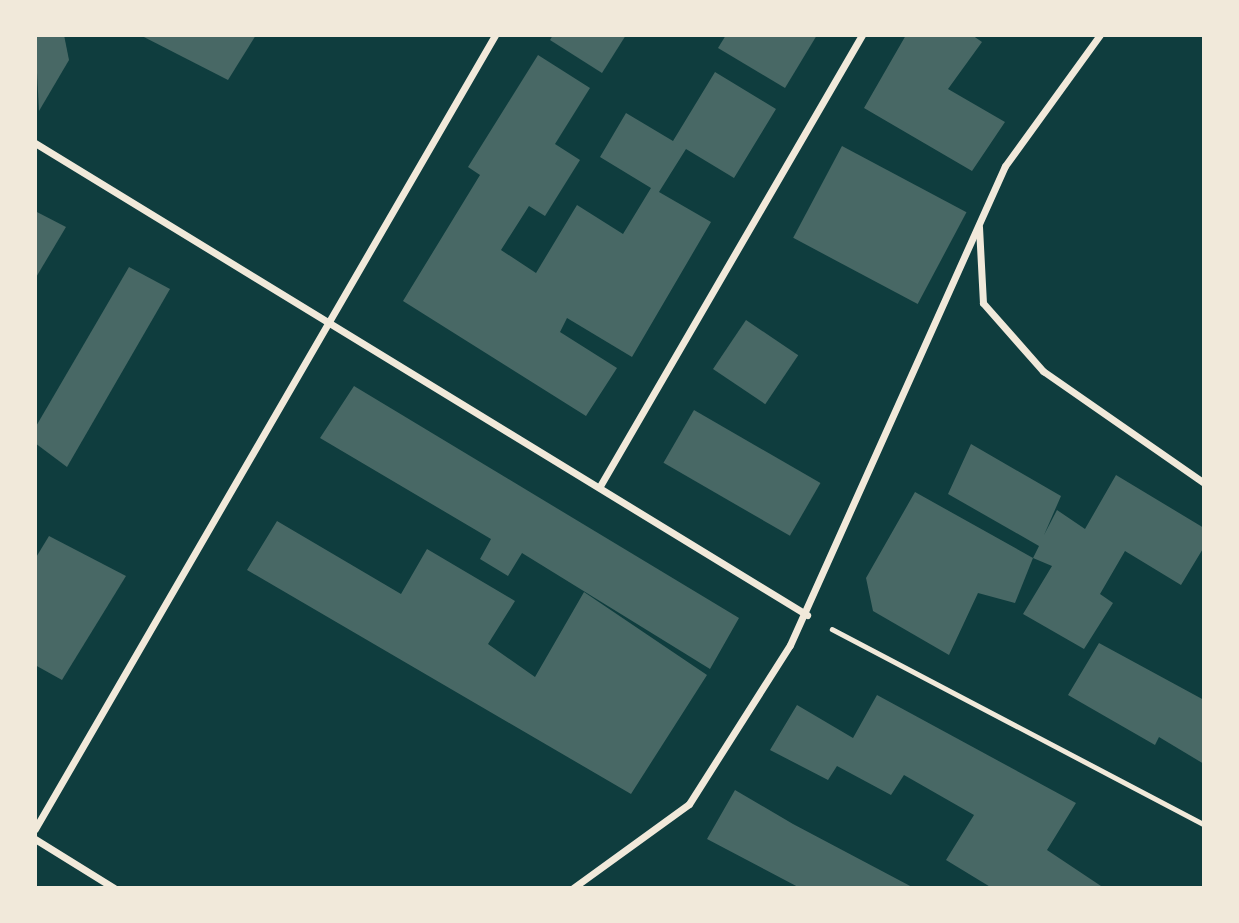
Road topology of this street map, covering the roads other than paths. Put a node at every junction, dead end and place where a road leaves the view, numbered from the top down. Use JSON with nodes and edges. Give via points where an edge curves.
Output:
{"nodes":[{"id":1,"x":495,"y":35,"type":"edge"},
{"id":2,"x":862,"y":35,"type":"edge"},
{"id":3,"x":1088,"y":35,"type":"edge"},
{"id":4,"x":1098,"y":37,"type":"edge"},
{"id":5,"x":35,"y":143,"type":"edge"},
{"id":6,"x":979,"y":223,"type":"junction"},
{"id":7,"x":330,"y":320,"type":"junction"},
{"id":8,"x":1204,"y":482,"type":"edge"},
{"id":9,"x":600,"y":486,"type":"junction"},
{"id":10,"x":807,"y":615,"type":"junction"},
{"id":11,"x":35,"y":828,"type":"edge"},
{"id":12,"x":35,"y":839,"type":"edge"},
{"id":13,"x":114,"y":888,"type":"edge"},
{"id":14,"x":573,"y":888,"type":"edge"}],
"edges":[{"from":1,"to":7,"type":"street"},
{"from":2,"to":9,"type":"street"},
{"from":3,"to":4,"type":"street"},
{"from":4,"to":6,"type":"street","via":[[1005,166]]},
{"from":5,"to":7,"type":"street"},
{"from":6,"to":8,"type":"street","via":[[983,303],[1043,371]]},
{"from":6,"to":10,"type":"street"},
{"from":7,"to":9,"type":"street"},
{"from":7,"to":11,"type":"street"},
{"from":9,"to":10,"type":"street"},
{"from":10,"to":14,"type":"street","via":[[689,804]]},
{"from":12,"to":13,"type":"street"}]}
